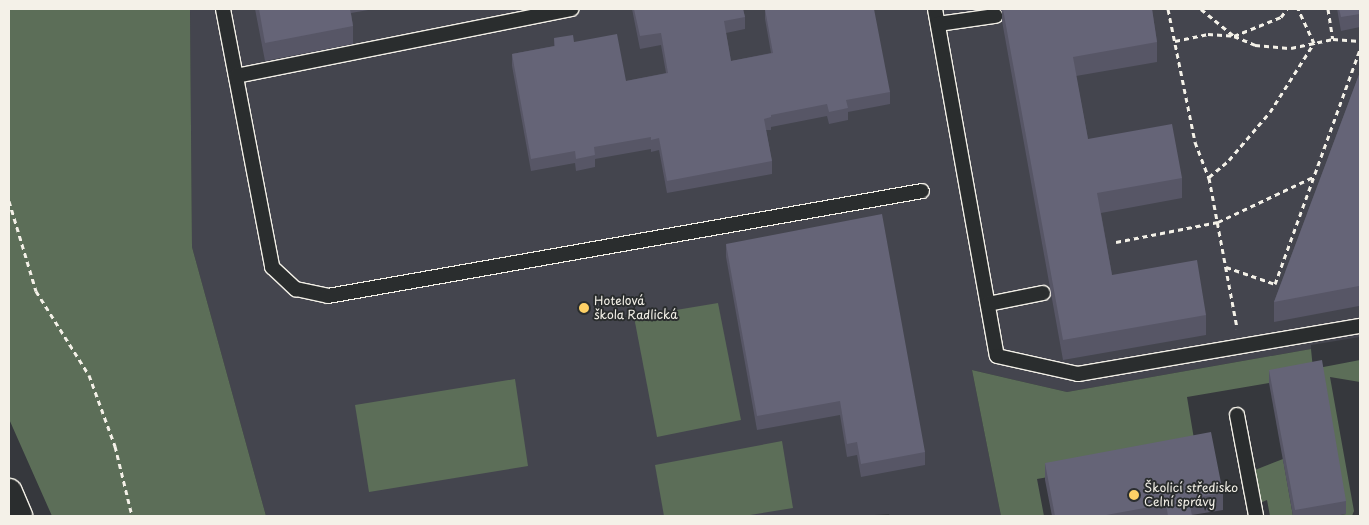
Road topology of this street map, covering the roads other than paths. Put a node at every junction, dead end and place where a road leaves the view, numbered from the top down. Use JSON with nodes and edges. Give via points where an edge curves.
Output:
{"nodes":[{"id":1,"x":224,"y":9,"type":"edge"},
{"id":2,"x":571,"y":9,"type":"edge"},
{"id":3,"x":935,"y":9,"type":"edge"},
{"id":4,"x":995,"y":16,"type":"dead end"},
{"id":5,"x":938,"y":24,"type":"junction"},
{"id":6,"x":236,"y":76,"type":"junction"},
{"id":7,"x":922,"y":190,"type":"dead end"},
{"id":8,"x":1043,"y":293,"type":"dead end"},
{"id":9,"x":988,"y":304,"type":"junction"},
{"id":10,"x":1360,"y":326,"type":"edge"},
{"id":11,"x":1238,"y":415,"type":"dead end"},
{"id":12,"x":9,"y":492,"type":"edge"},
{"id":13,"x":19,"y":516,"type":"edge"},
{"id":14,"x":1256,"y":516,"type":"edge"}],
"edges":[{"from":1,"to":6,"type":"lane"},
{"from":2,"to":6,"type":"lane"},
{"from":3,"to":5,"type":"lane"},
{"from":4,"to":5,"type":"lane"},
{"from":5,"to":9,"type":"lane"},
{"from":6,"to":7,"type":"lane","via":[[272,268],[296,289],[328,296]]},
{"from":8,"to":9,"type":"lane"},
{"from":9,"to":10,"type":"lane","via":[[997,356],[1078,374]]},
{"from":11,"to":14,"type":"lane"},
{"from":12,"to":13,"type":"street"}]}
